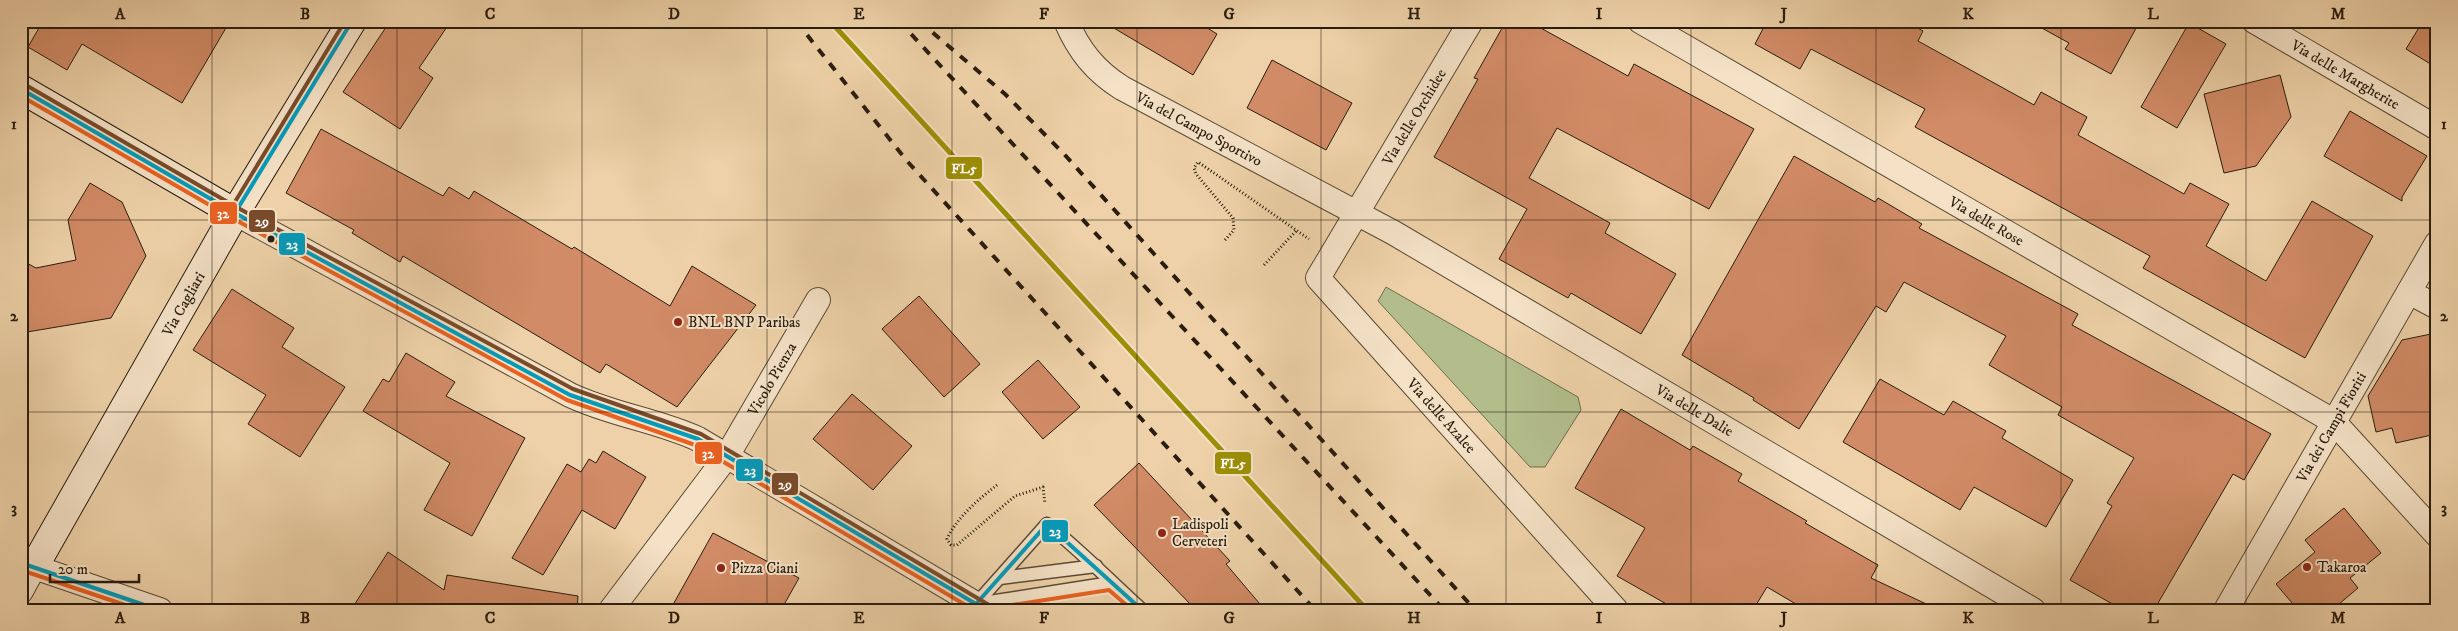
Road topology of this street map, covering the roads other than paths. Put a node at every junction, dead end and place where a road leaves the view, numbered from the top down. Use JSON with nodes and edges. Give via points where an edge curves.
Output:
{"nodes":[{"id":1,"x":352,"y":21,"type":"edge"},
{"id":2,"x":1066,"y":21,"type":"edge"},
{"id":3,"x":1471,"y":21,"type":"edge"},
{"id":4,"x":1640,"y":21,"type":"edge"},
{"id":5,"x":2254,"y":21,"type":"edge"},
{"id":6,"x":21,"y":89,"type":"edge"},
{"id":7,"x":2437,"y":128,"type":"edge"},
{"id":8,"x":235,"y":212,"type":"junction"},
{"id":9,"x":1356,"y":212,"type":"junction"},
{"id":10,"x":2437,"y":243,"type":"edge"},
{"id":11,"x":2409,"y":292,"type":"junction"},
{"id":12,"x":818,"y":300,"type":"dead end"},
{"id":13,"x":2437,"y":308,"type":"edge"},
{"id":14,"x":2333,"y":420,"type":"junction"},
{"id":15,"x":727,"y":456,"type":"junction"},
{"id":16,"x":2437,"y":535,"type":"edge"},
{"id":17,"x":28,"y":565,"type":"edge"},
{"id":18,"x":1096,"y":566,"type":"junction"},
{"id":19,"x":1000,"y":578,"type":"junction"},
{"id":20,"x":1111,"y":583,"type":"junction"},
{"id":21,"x":21,"y":591,"type":"edge"},
{"id":22,"x":981,"y":607,"type":"edge"},
{"id":23,"x":160,"y":610,"type":"edge"},
{"id":24,"x":611,"y":610,"type":"edge"},
{"id":25,"x":1142,"y":610,"type":"edge"},
{"id":26,"x":1616,"y":610,"type":"edge"},
{"id":27,"x":2033,"y":610,"type":"edge"},
{"id":28,"x":2226,"y":610,"type":"edge"}],
"edges":[{"from":1,"to":8,"type":"street","name":"Via Cagliari"},
{"from":2,"to":9,"type":"street","name":"Via del Campo Sportivo","via":[[1087,59],[1112,81]]},
{"from":3,"to":9,"type":"street","name":"Via delle Orchidee"},
{"from":4,"to":14,"type":"street","name":"Via delle Rose"},
{"from":5,"to":7,"type":"street","name":"Via delle Margherite"},
{"from":6,"to":8,"type":"street"},
{"from":8,"to":15,"type":"street","via":[[570,395],[616,413],[685,433]]},
{"from":8,"to":17,"type":"street","name":"Via Cagliari"},
{"from":9,"to":26,"type":"street","name":"Via delle Azalee","via":[[1318,278]]},
{"from":9,"to":27,"type":"street","name":"Via delle Dalie"},
{"from":10,"to":11,"type":"street","name":"Via dei Campi Fioriti"},
{"from":11,"to":13,"type":"street"},
{"from":11,"to":14,"type":"street","name":"Via dei Campi Fioriti"},
{"from":12,"to":15,"type":"street","name":"Vicolo Pienza"},
{"from":14,"to":16,"type":"street","name":"Via delle Rose"},
{"from":14,"to":28,"type":"street","name":"Via dei Campi Fioriti"},
{"from":15,"to":22,"type":"street"},
{"from":15,"to":24,"type":"street","name":"Vicolo Pienza"},
{"from":17,"to":21,"type":"street","name":"Via Cagliari"},
{"from":17,"to":23,"type":"street"},
{"from":18,"to":19,"type":"lane"},
{"from":18,"to":19,"type":"lane","via":[[1047,524]]},
{"from":18,"to":20,"type":"lane"},
{"from":19,"to":22,"type":"lane"},
{"from":20,"to":22,"type":"lane"},
{"from":20,"to":25,"type":"lane"}]}
